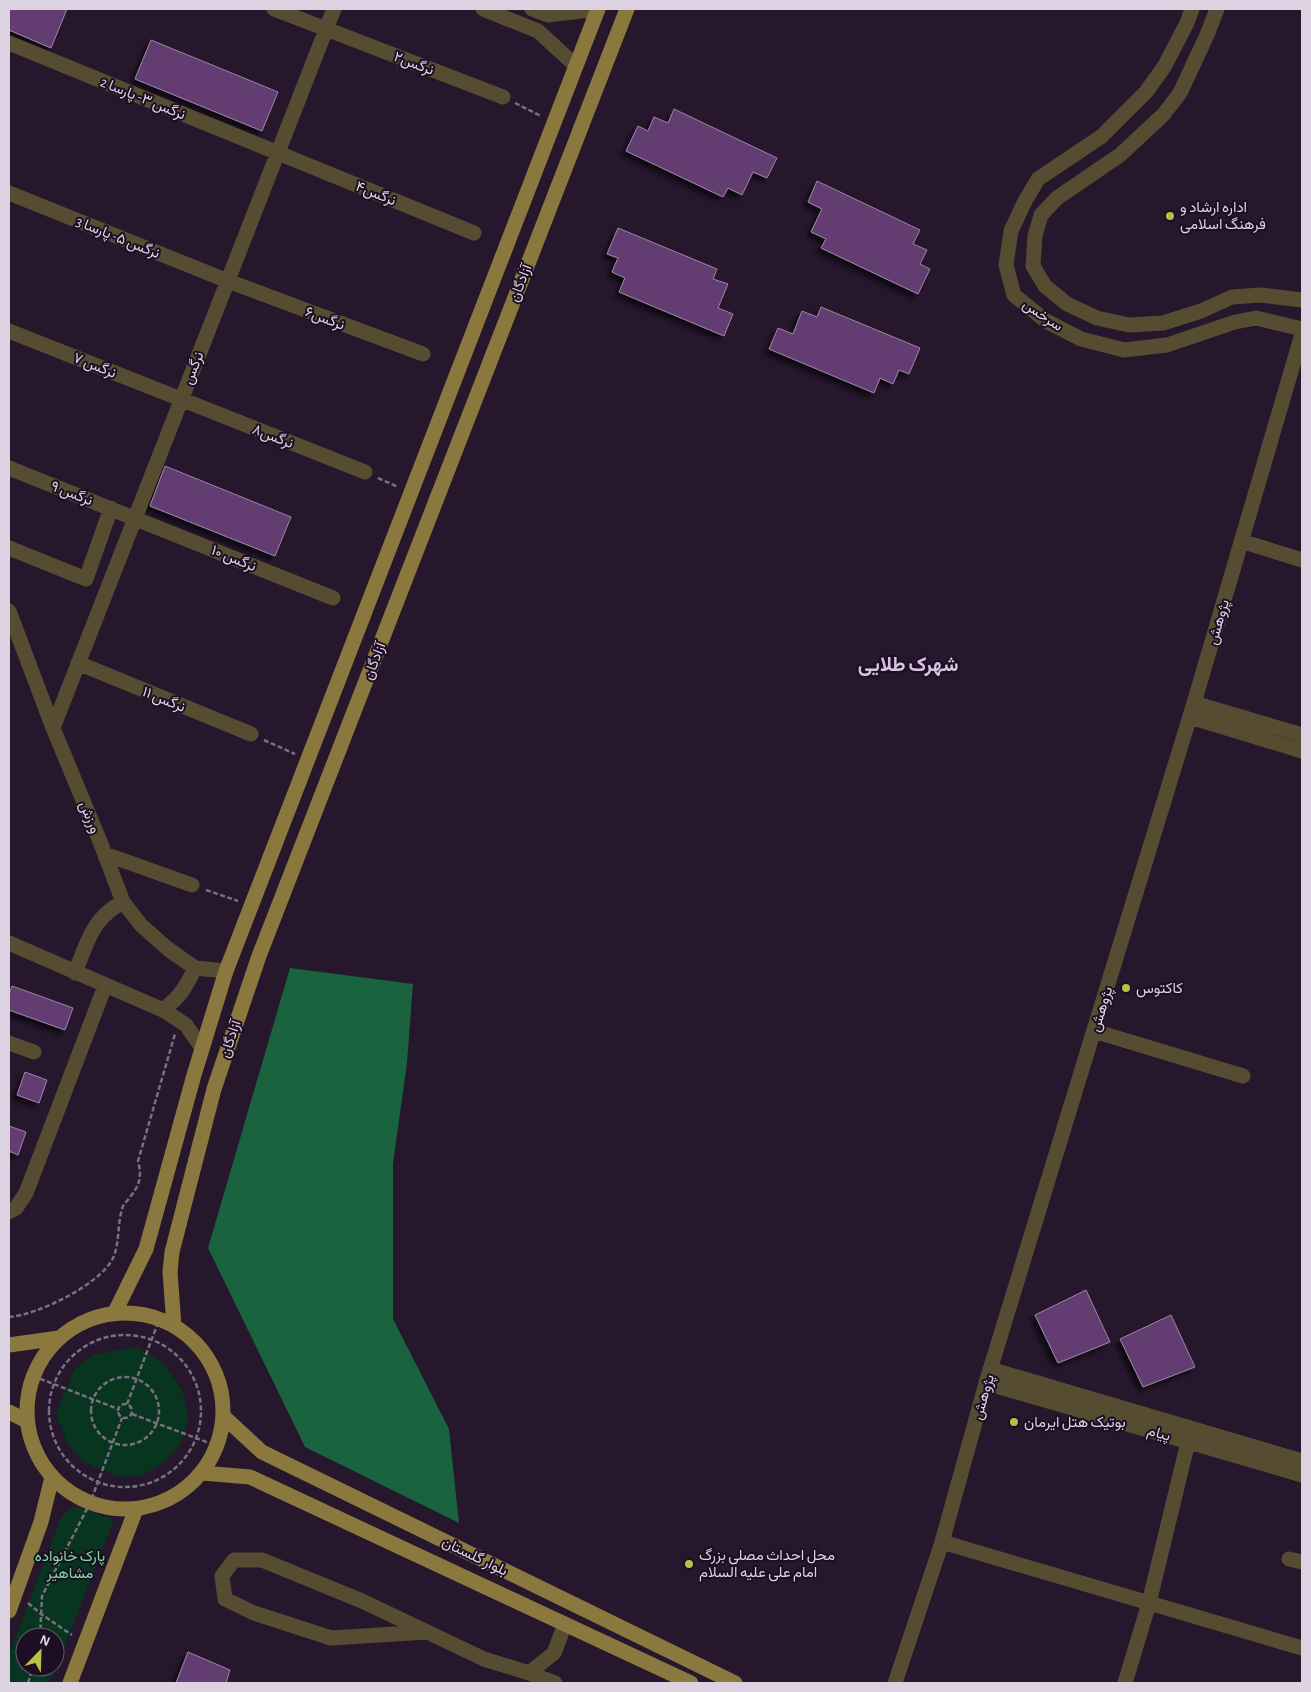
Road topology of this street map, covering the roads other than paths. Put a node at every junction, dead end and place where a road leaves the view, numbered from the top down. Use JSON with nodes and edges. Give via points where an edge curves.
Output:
{"nodes":[{"id":1,"x":274,"y":9,"type":"edge"},
{"id":2,"x":334,"y":9,"type":"edge"},
{"id":3,"x":483,"y":9,"type":"edge"},
{"id":4,"x":532,"y":9,"type":"edge"},
{"id":5,"x":598,"y":9,"type":"edge"},
{"id":6,"x":627,"y":9,"type":"edge"},
{"id":7,"x":1192,"y":9,"type":"edge"},
{"id":8,"x":1217,"y":9,"type":"edge"},
{"id":9,"x":326,"y":29,"type":"junction"},
{"id":10,"x":9,"y":43,"type":"edge"},
{"id":11,"x":576,"y":66,"type":"junction"},
{"id":12,"x":503,"y":97,"type":"dead end"},
{"id":13,"x":278,"y":153,"type":"junction"},
{"id":14,"x":9,"y":192,"type":"edge"},
{"id":15,"x":474,"y":233,"type":"dead end"},
{"id":16,"x":228,"y":281,"type":"junction"},
{"id":17,"x":488,"y":291,"type":"junction"},
{"id":18,"x":1302,"y":300,"type":"edge"},
{"id":19,"x":514,"y":301,"type":"junction"},
{"id":20,"x":1302,"y":329,"type":"edge"},
{"id":21,"x":9,"y":331,"type":"edge"},
{"id":22,"x":1302,"y":334,"type":"edge"},
{"id":23,"x":423,"y":354,"type":"dead end"},
{"id":24,"x":181,"y":400,"type":"junction"},
{"id":25,"x":9,"y":468,"type":"edge"},
{"id":26,"x":365,"y":472,"type":"road end"},
{"id":27,"x":111,"y":508,"type":"junction"},
{"id":28,"x":135,"y":518,"type":"junction"},
{"id":29,"x":1241,"y":542,"type":"junction"},
{"id":30,"x":9,"y":548,"type":"edge"},
{"id":31,"x":1302,"y":560,"type":"edge"},
{"id":32,"x":333,"y":598,"type":"dead end"},
{"id":33,"x":9,"y":611,"type":"edge"},
{"id":34,"x":78,"y":663,"type":"junction"},
{"id":35,"x":1192,"y":710,"type":"junction"},
{"id":36,"x":52,"y":728,"type":"junction"},
{"id":37,"x":251,"y":734,"type":"road end"},
{"id":38,"x":1302,"y":735,"type":"edge"},
{"id":39,"x":1302,"y":751,"type":"edge"},
{"id":40,"x":105,"y":854,"type":"junction"},
{"id":41,"x":192,"y":885,"type":"road end"},
{"id":42,"x":123,"y":902,"type":"junction"},
{"id":43,"x":9,"y":943,"type":"edge"},
{"id":44,"x":195,"y":968,"type":"junction"},
{"id":45,"x":226,"y":971,"type":"junction"},
{"id":46,"x":75,"y":973,"type":"junction"},
{"id":47,"x":105,"y":986,"type":"junction"},
{"id":48,"x":163,"y":1010,"type":"junction"},
{"id":49,"x":1094,"y":1031,"type":"junction"},
{"id":50,"x":9,"y":1043,"type":"edge"},
{"id":51,"x":202,"y":1048,"type":"junction"},
{"id":52,"x":34,"y":1052,"type":"dead end"},
{"id":53,"x":1243,"y":1076,"type":"dead end"},
{"id":54,"x":9,"y":1212,"type":"edge"},
{"id":55,"x":114,"y":1314,"type":"junction"},
{"id":56,"x":174,"y":1326,"type":"junction"},
{"id":57,"x":58,"y":1338,"type":"junction"},
{"id":58,"x":9,"y":1345,"type":"edge"},
{"id":59,"x":988,"y":1376,"type":"junction"},
{"id":60,"x":9,"y":1412,"type":"edge"},
{"id":61,"x":223,"y":1416,"type":"junction"},
{"id":62,"x":27,"y":1422,"type":"junction"},
{"id":63,"x":1188,"y":1442,"type":"junction"},
{"id":64,"x":1302,"y":1461,"type":"edge"},
{"id":65,"x":202,"y":1473,"type":"junction"},
{"id":66,"x":1302,"y":1475,"type":"edge"},
{"id":67,"x":52,"y":1477,"type":"junction"},
{"id":68,"x":136,"y":1509,"type":"junction"},
{"id":69,"x":942,"y":1542,"type":"junction"},
{"id":70,"x":1149,"y":1603,"type":"junction"},
{"id":71,"x":9,"y":1611,"type":"edge"},
{"id":72,"x":565,"y":1624,"type":"junction"},
{"id":73,"x":427,"y":1632,"type":"junction"},
{"id":74,"x":1302,"y":1648,"type":"edge"},
{"id":75,"x":529,"y":1673,"type":"junction"},
{"id":76,"x":70,"y":1683,"type":"edge"},
{"id":77,"x":555,"y":1683,"type":"edge"},
{"id":78,"x":690,"y":1683,"type":"edge"},
{"id":79,"x":736,"y":1683,"type":"edge"},
{"id":80,"x":895,"y":1683,"type":"edge"},
{"id":81,"x":1125,"y":1683,"type":"edge"}],
"edges":[{"from":1,"to":9,"type":"street","name":"نرگس۲"},
{"from":2,"to":9,"type":"street","name":"نرگس"},
{"from":3,"to":11,"type":"street","via":[[538,31]]},
{"from":4,"to":5,"type":"street","via":[[548,15]]},
{"from":5,"to":11,"type":"main road","name":"آزادگان"},
{"from":6,"to":19,"type":"main road","name":"آزادگان"},
{"from":7,"to":20,"type":"street","name":"سرخس","via":[[1164,67],[1146,92],[1102,136],[1038,179],[1011,231],[1006,265],[1014,295],[1046,321],[1081,339],[1124,350],[1167,346],[1256,318]]},
{"from":8,"to":18,"type":"street","name":"سرخس","via":[[1180,93],[1163,114],[1120,155],[1057,198],[1042,214],[1035,236],[1032,266],[1044,286],[1067,304],[1097,318],[1129,325],[1162,323],[1232,298],[1261,295]]},
{"from":9,"to":12,"type":"street","name":"نرگس۲"},
{"from":9,"to":13,"type":"street","name":"نرگس"},
{"from":10,"to":13,"type":"street","name":"نرگس ۳- پارسا 2"},
{"from":11,"to":17,"type":"main road","name":"آزادگان"},
{"from":13,"to":15,"type":"street","name":"نرگس۴"},
{"from":13,"to":16,"type":"street","name":"نرگس"},
{"from":14,"to":16,"type":"street","name":"نرگس ۵- پارسا 3"},
{"from":16,"to":23,"type":"street","name":"نرگس۶"},
{"from":16,"to":24,"type":"street","name":"نرگس"},
{"from":17,"to":19,"type":"main road"},
{"from":17,"to":45,"type":"main road","name":"آزادگان"},
{"from":19,"to":56,"type":"main road","name":"آزادگان","via":[[236,1020],[214,1089],[172,1252],[170,1272]]},
{"from":21,"to":24,"type":"street","name":"نرگس ۷"},
{"from":22,"to":29,"type":"street","name":"پژوهش"},
{"from":24,"to":26,"type":"street","name":"نرگس۸"},
{"from":24,"to":28,"type":"street","name":"نرگس"},
{"from":25,"to":27,"type":"street","name":"نرگس ۹"},
{"from":27,"to":28,"type":"street","name":"نرگس ۹"},
{"from":27,"to":30,"type":"street","via":[[86,579]]},
{"from":28,"to":32,"type":"street","name":"نرگس ۱۰"},
{"from":28,"to":34,"type":"street","name":"نرگس"},
{"from":29,"to":31,"type":"street"},
{"from":29,"to":35,"type":"street","name":"پژوهش"},
{"from":33,"to":36,"type":"street","name":"ورزش"},
{"from":34,"to":36,"type":"street","name":"نرگس"},
{"from":34,"to":37,"type":"street","name":"نرگس ۱۱"},
{"from":35,"to":38,"type":"street"},
{"from":35,"to":39,"type":"street"},
{"from":35,"to":49,"type":"street","name":"پژوهش"},
{"from":36,"to":40,"type":"street","name":"ورزش"},
{"from":40,"to":41,"type":"street"},
{"from":40,"to":42,"type":"street","name":"ورزش"},
{"from":42,"to":44,"type":"street","name":"ورزش","via":[[141,925]]},
{"from":42,"to":46,"type":"street","via":[[111,908],[91,931]]},
{"from":43,"to":46,"type":"street"},
{"from":44,"to":45,"type":"street"},
{"from":44,"to":48,"type":"street","via":[[184,989]]},
{"from":45,"to":51,"type":"main road","name":"آزادگان"},
{"from":46,"to":47,"type":"street"},
{"from":47,"to":48,"type":"street"},
{"from":47,"to":54,"type":"street","via":[[26,1193],[16,1208]]},
{"from":48,"to":51,"type":"street","via":[[186,1025]]},
{"from":49,"to":53,"type":"street"},
{"from":49,"to":59,"type":"street","name":"پژوهش"},
{"from":50,"to":52,"type":"street"},
{"from":51,"to":55,"type":"main road","name":"آزادگان","via":[[146,1249]]},
{"from":55,"to":56,"type":"main road","via":[[137,1314]]},
{"from":55,"to":57,"type":"main road","via":[[84,1322]]},
{"from":56,"to":61,"type":"main road","via":[[198,1345],[207,1358],[220,1386]]},
{"from":57,"to":58,"type":"main road"},
{"from":57,"to":62,"type":"main road","via":[[33,1376],[28,1391]]},
{"from":59,"to":63,"type":"street","name":"پیام"},
{"from":59,"to":64,"type":"street","name":"پیام"},
{"from":59,"to":69,"type":"street","name":"پژوهش"},
{"from":60,"to":62,"type":"main road"},
{"from":61,"to":65,"type":"main road","via":[[217,1446]]},
{"from":61,"to":79,"type":"main road","name":"بلوار گلستان","via":[[262,1452]]},
{"from":62,"to":67,"type":"main road","via":[[35,1451]]},
{"from":63,"to":66,"type":"street","name":"پیام"},
{"from":63,"to":70,"type":"street"},
{"from":65,"to":68,"type":"main road","via":[[179,1494]]},
{"from":65,"to":72,"type":"main road","name":"بلوار گلستان","via":[[250,1477]]},
{"from":67,"to":68,"type":"main road","via":[[90,1503]]},
{"from":67,"to":71,"type":"main road","via":[[41,1522]]},
{"from":68,"to":76,"type":"main road"},
{"from":69,"to":70,"type":"street"},
{"from":69,"to":80,"type":"street","name":"پژوهش"},
{"from":70,"to":74,"type":"street"},
{"from":70,"to":81,"type":"street"},
{"from":72,"to":75,"type":"street","via":[[554,1653]]},
{"from":72,"to":78,"type":"main road","name":"بلوار گلستان"},
{"from":73,"to":73,"type":"street","via":[[262,1560],[234,1560],[222,1576],[226,1599],[254,1613],[331,1638]]},
{"from":73,"to":75,"type":"street","via":[[484,1659]]},
{"from":75,"to":77,"type":"street"}]}
